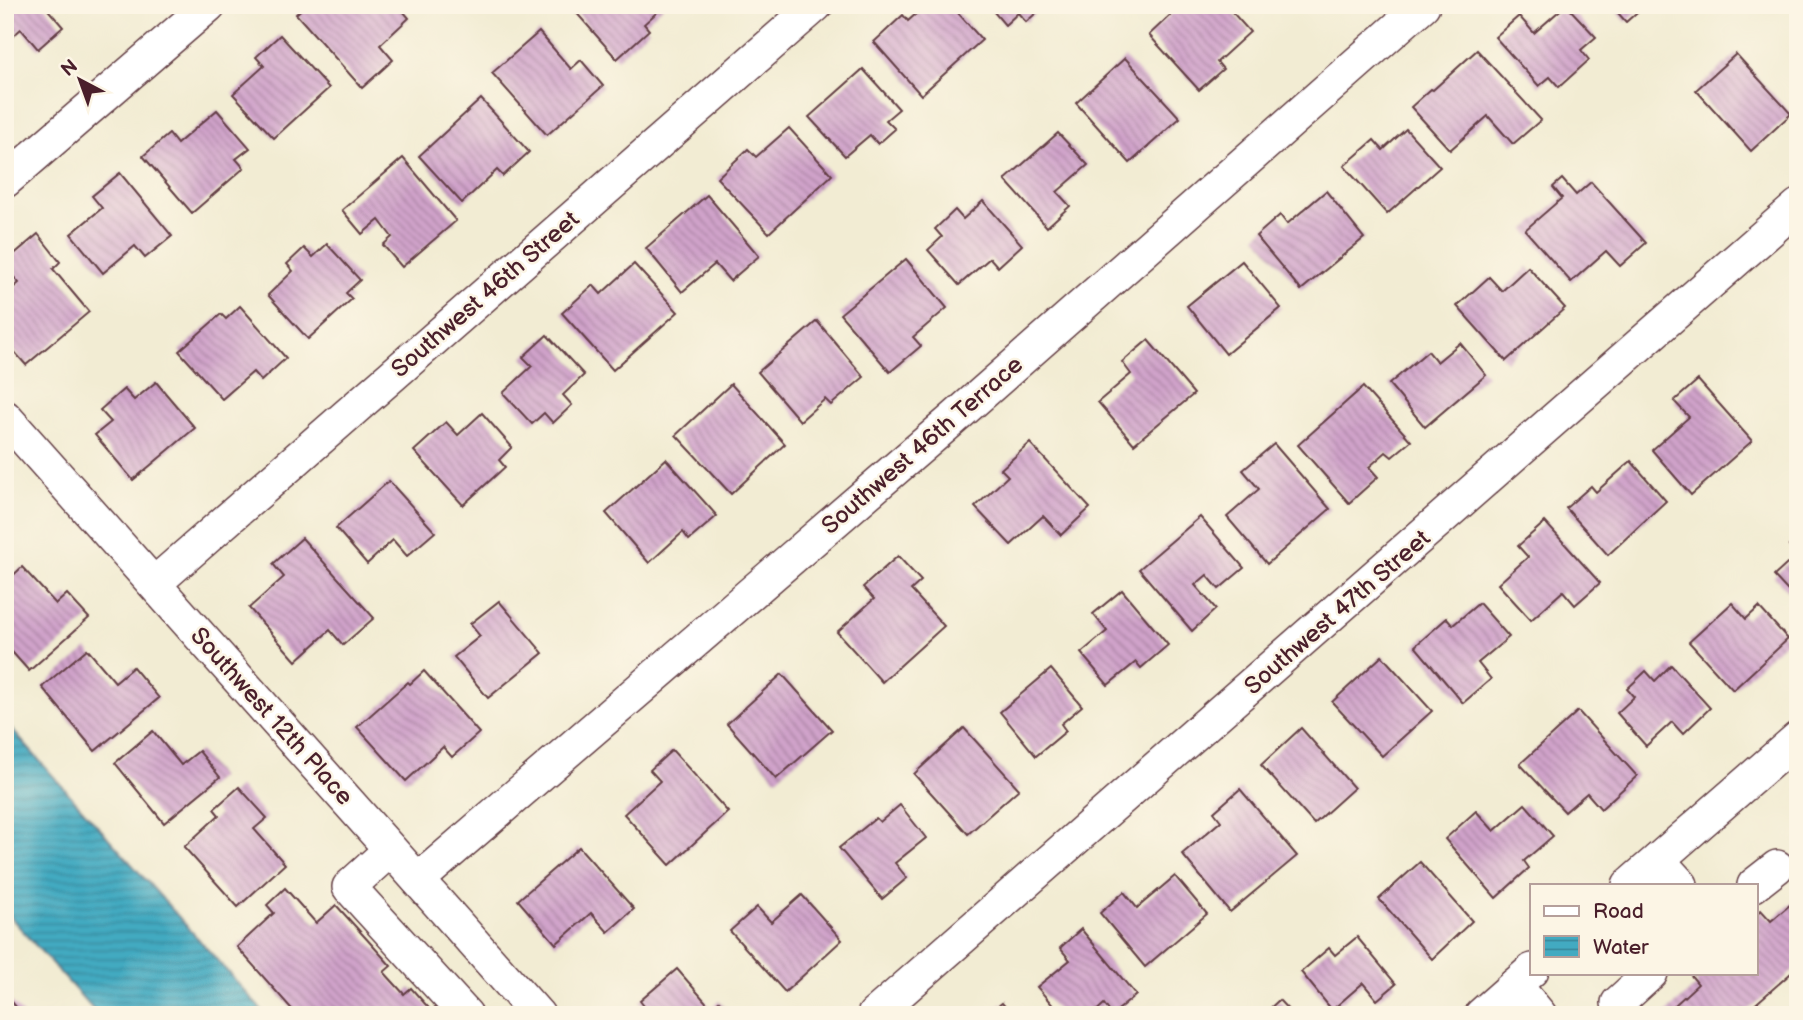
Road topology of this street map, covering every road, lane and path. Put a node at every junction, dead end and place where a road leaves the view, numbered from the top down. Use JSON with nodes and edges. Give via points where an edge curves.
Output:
{"nodes":[{"id":1,"x":209,"y":5,"type":"edge"},
{"id":2,"x":816,"y":5,"type":"edge"},
{"id":3,"x":1423,"y":5,"type":"edge"},
{"id":4,"x":5,"y":181,"type":"edge"},
{"id":5,"x":1798,"y":206,"type":"edge"},
{"id":6,"x":5,"y":417,"type":"edge"},
{"id":7,"x":155,"y":583,"type":"junction"},
{"id":8,"x":1798,"y":738,"type":"edge"},
{"id":9,"x":390,"y":849,"type":"junction"},
{"id":10,"x":1658,"y":860,"type":"junction"},
{"id":11,"x":418,"y":880,"type":"junction"},
{"id":12,"x":1630,"y":884,"type":"edge"},
{"id":13,"x":1680,"y":884,"type":"edge"},
{"id":14,"x":1650,"y":974,"type":"edge"},
{"id":15,"x":1523,"y":978,"type":"edge"},
{"id":16,"x":1618,"y":1003,"type":"dead end"},
{"id":17,"x":533,"y":1013,"type":"edge"},
{"id":18,"x":466,"y":1015,"type":"edge"},
{"id":19,"x":874,"y":1015,"type":"edge"},
{"id":20,"x":1480,"y":1015,"type":"edge"},
{"id":21,"x":1541,"y":1015,"type":"edge"}],
"edges":[{"from":1,"to":4,"type":"street"},
{"from":2,"to":7,"type":"street","name":"Southwest 46th Street"},
{"from":3,"to":11,"type":"street","name":"Southwest 46th Terrace","via":[[951,421]]},
{"from":5,"to":19,"type":"street","name":"Southwest 47th Street"},
{"from":6,"to":7,"type":"street","name":"Southwest 12th Place"},
{"from":7,"to":9,"type":"street","name":"Southwest 12th Place"},
{"from":8,"to":10,"type":"street"},
{"from":9,"to":11,"type":"street","name":"Southwest 12th Place"},
{"from":9,"to":18,"type":"street","via":[[349,887]]},
{"from":10,"to":12,"type":"street"},
{"from":10,"to":13,"type":"street"},
{"from":11,"to":17,"type":"street","name":"Southwest 12th Place"},
{"from":14,"to":16,"type":"street"},
{"from":15,"to":20,"type":"street"},
{"from":15,"to":21,"type":"street"}]}
